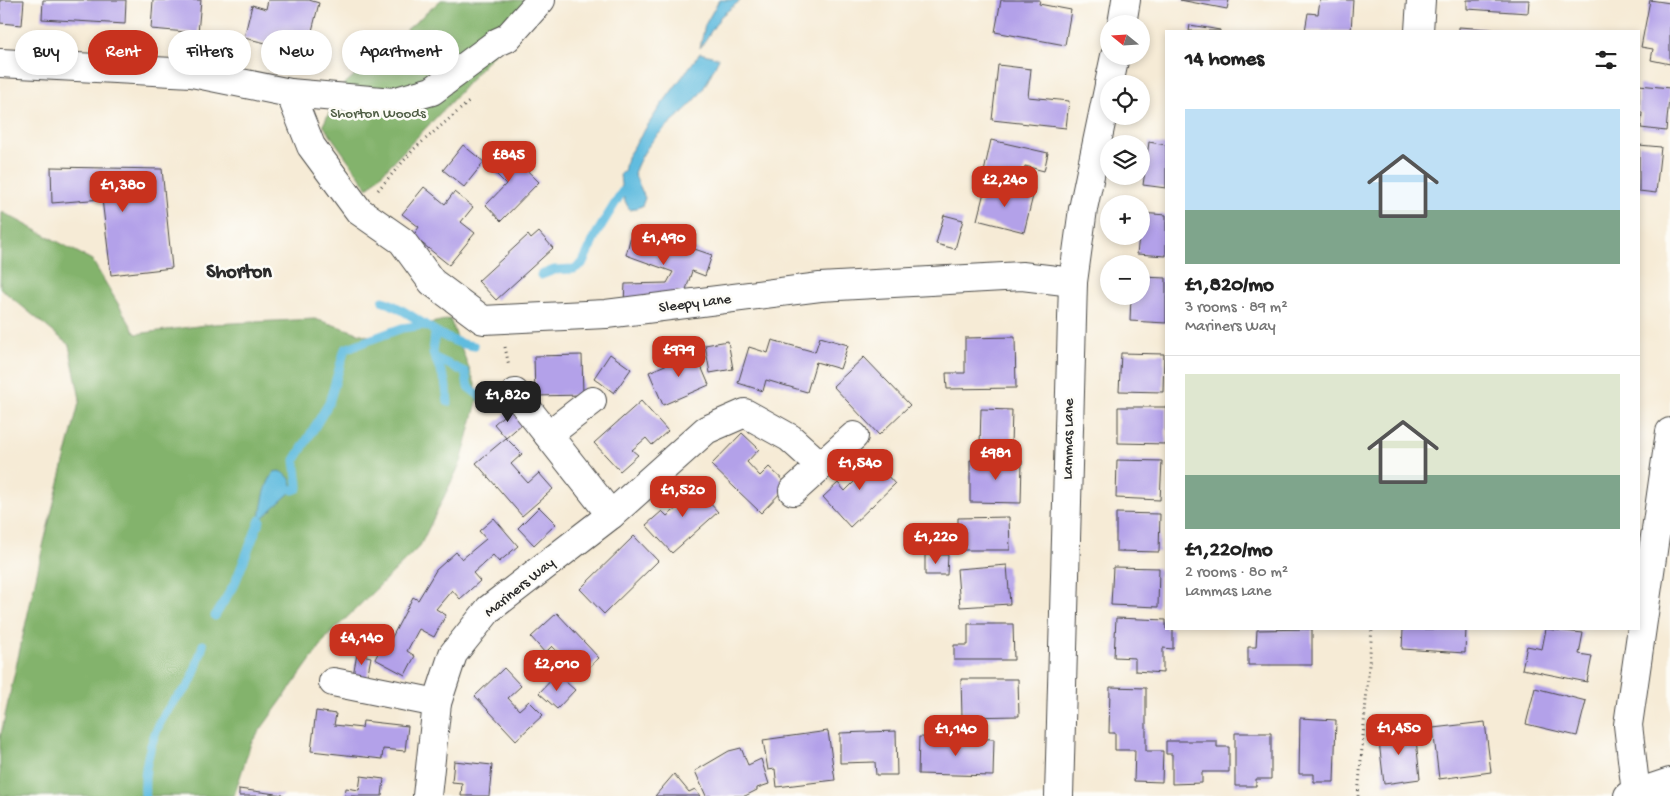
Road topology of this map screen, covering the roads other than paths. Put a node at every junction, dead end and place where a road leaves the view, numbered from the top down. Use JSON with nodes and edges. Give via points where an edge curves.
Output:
{"nodes":[{"id":1,"x":540,"y":0,"type":"edge"},
{"id":2,"x":1126,"y":0,"type":"edge"},
{"id":3,"x":1421,"y":0,"type":"edge"},
{"id":4,"x":1124,"y":15,"type":"edge"},
{"id":5,"x":1419,"y":30,"type":"edge"},
{"id":6,"x":0,"y":63,"type":"edge"},
{"id":7,"x":290,"y":93,"type":"junction"},
{"id":8,"x":1100,"y":125,"type":"edge"},
{"id":9,"x":1073,"y":282,"type":"junction"},
{"id":10,"x":514,"y":392,"type":"road end"},
{"id":11,"x":592,"y":401,"type":"dead end"},
{"id":12,"x":1670,"y":432,"type":"edge"},
{"id":13,"x":548,"y":436,"type":"junction"},
{"id":14,"x":854,"y":436,"type":"dead end"},
{"id":15,"x":821,"y":466,"type":"junction"},
{"id":16,"x":793,"y":491,"type":"dead end"},
{"id":17,"x":611,"y":515,"type":"junction"},
{"id":18,"x":333,"y":682,"type":"dead end"},
{"id":19,"x":437,"y":703,"type":"junction"},
{"id":20,"x":1670,"y":782,"type":"edge"},
{"id":21,"x":1632,"y":795,"type":"edge"},
{"id":22,"x":427,"y":796,"type":"edge"},
{"id":23,"x":1059,"y":796,"type":"edge"}],
"edges":[{"from":1,"to":7,"type":"street","via":[[507,38],[432,91],[393,102]]},
{"from":2,"to":4,"type":"street"},
{"from":3,"to":5,"type":"street"},
{"from":6,"to":7,"type":"street","via":[[192,73]]},
{"from":7,"to":9,"type":"street","name":"Sleepy Lane","via":[[311,146],[359,211],[402,241],[432,282],[483,320],[606,314],[820,287],[1022,276]]},
{"from":8,"to":9,"type":"street","name":"Lammas Lane","via":[[1083,209]]},
{"from":9,"to":23,"type":"street","name":"Lammas Lane"},
{"from":10,"to":13,"type":"street"},
{"from":11,"to":13,"type":"street"},
{"from":12,"to":21,"type":"street","via":[[1628,724]]},
{"from":13,"to":17,"type":"street"},
{"from":14,"to":15,"type":"street"},
{"from":15,"to":16,"type":"street"},
{"from":15,"to":17,"type":"street","name":"Mariners Way","via":[[790,438],[745,413],[706,430]]},
{"from":17,"to":19,"type":"street","name":"Mariners Way","via":[[489,609],[453,654]]},
{"from":18,"to":19,"type":"street"},
{"from":19,"to":22,"type":"street","name":"Mariners Way"},
{"from":20,"to":21,"type":"street"}]}
